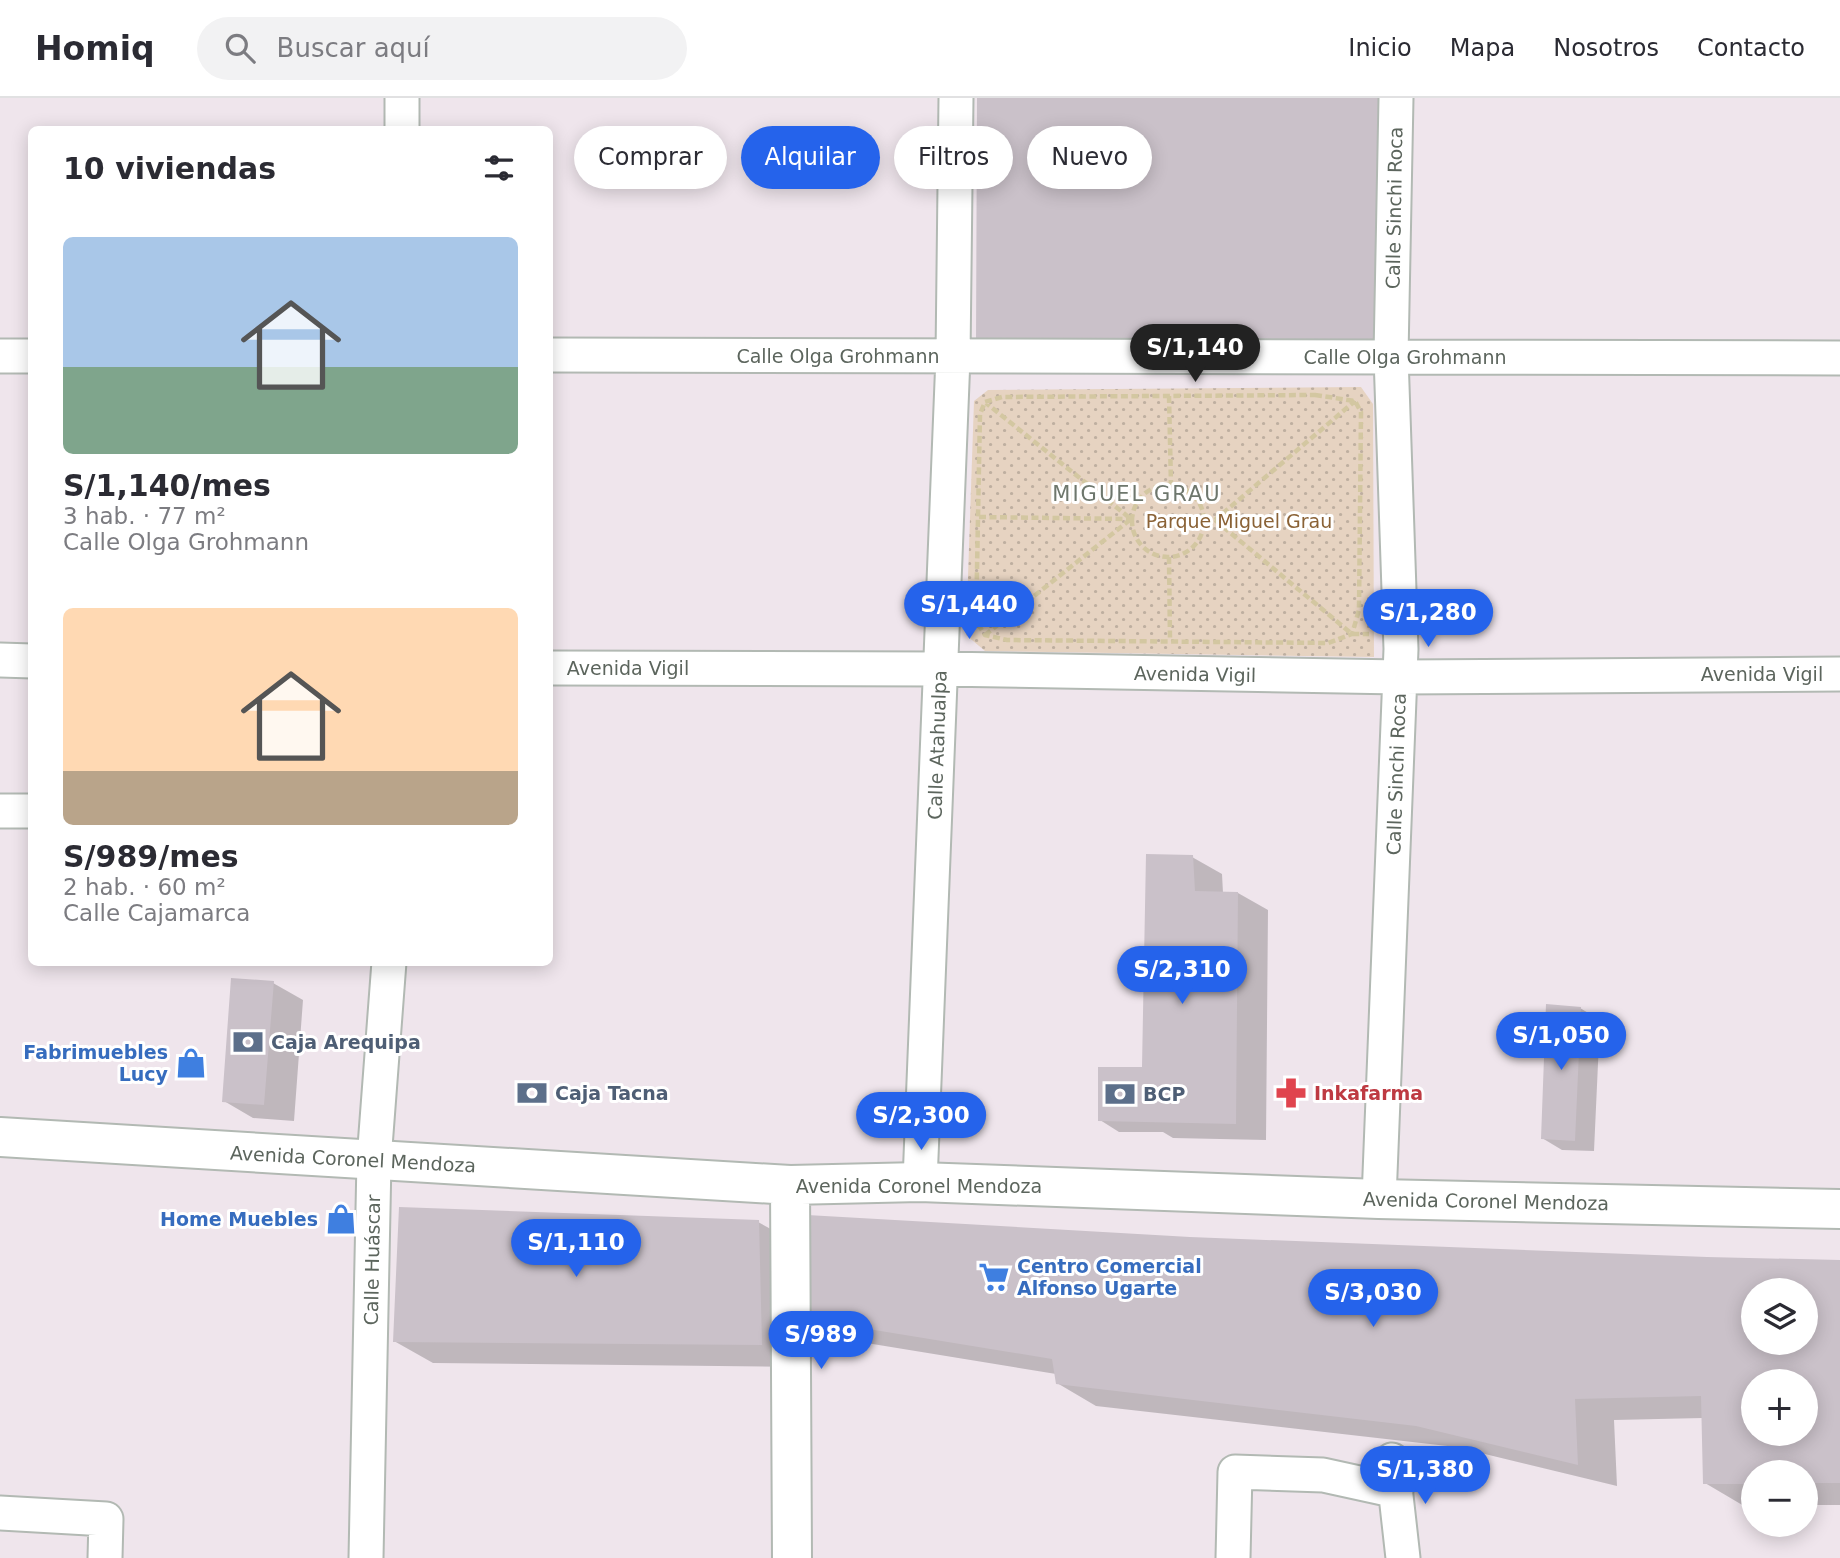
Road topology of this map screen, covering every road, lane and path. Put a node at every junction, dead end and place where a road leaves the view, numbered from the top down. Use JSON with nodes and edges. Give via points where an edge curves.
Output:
{"nodes":[{"id":1,"x":402,"y":98,"type":"edge"},
{"id":2,"x":956,"y":98,"type":"edge"},
{"id":3,"x":1396,"y":98,"type":"edge"},
{"id":4,"x":402,"y":126,"type":"edge"},
{"id":5,"x":553,"y":355,"type":"edge"},
{"id":6,"x":0,"y":356,"type":"edge"},
{"id":7,"x":28,"y":356,"type":"edge"},
{"id":8,"x":1391,"y":356,"type":"junction"},
{"id":9,"x":953,"y":357,"type":"junction"},
{"id":10,"x":1840,"y":358,"type":"edge"},
{"id":11,"x":1169,"y":396,"type":"junction"},
{"id":12,"x":1355,"y":401,"type":"junction"},
{"id":13,"x":985,"y":402,"type":"junction"},
{"id":14,"x":1171,"y":485,"type":"junction"},
{"id":15,"x":978,"y":517,"type":"junction"},
{"id":16,"x":1131,"y":519,"type":"junction"},
{"id":17,"x":1215,"y":520,"type":"junction"},
{"id":18,"x":1205,"y":521,"type":"junction"},
{"id":19,"x":1169,"y":557,"type":"junction"},
{"id":20,"x":1352,"y":634,"type":"junction"},
{"id":21,"x":985,"y":635,"type":"junction"},
{"id":22,"x":1170,"y":642,"type":"junction"},
{"id":23,"x":0,"y":660,"type":"edge"},
{"id":24,"x":28,"y":661,"type":"edge"},
{"id":25,"x":553,"y":668,"type":"edge"},
{"id":26,"x":940,"y":669,"type":"junction"},
{"id":27,"x":1840,"y":674,"type":"edge"},
{"id":28,"x":1400,"y":677,"type":"junction"},
{"id":29,"x":0,"y":811,"type":"edge"},
{"id":30,"x":28,"y":811,"type":"edge"},
{"id":31,"x":390,"y":966,"type":"edge"},
{"id":32,"x":0,"y":1137,"type":"edge"},
{"id":33,"x":374,"y":1160,"type":"junction"},
{"id":34,"x":920,"y":1182,"type":"junction"},
{"id":35,"x":789,"y":1185,"type":"junction"},
{"id":36,"x":1379,"y":1199,"type":"junction"},
{"id":37,"x":1840,"y":1209,"type":"edge"},
{"id":38,"x":0,"y":1513,"type":"edge"},
{"id":39,"x":105,"y":1558,"type":"edge"},
{"id":40,"x":366,"y":1558,"type":"edge"},
{"id":41,"x":792,"y":1558,"type":"edge"},
{"id":42,"x":1233,"y":1558,"type":"edge"},
{"id":43,"x":1403,"y":1558,"type":"edge"}],
"edges":[{"from":1,"to":4,"type":"street"},
{"from":2,"to":9,"type":"street","name":"Calle Atahualpa"},
{"from":3,"to":8,"type":"street","name":"Calle Sinchi Roca"},
{"from":5,"to":9,"type":"street","name":"Calle Olga Grohmann"},
{"from":6,"to":7,"type":"street"},
{"from":8,"to":9,"type":"street","name":"Calle Olga Grohmann"},
{"from":8,"to":10,"type":"street","name":"Calle Olga Grohmann"},
{"from":8,"to":28,"type":"street","name":"Calle Sinchi Roca"},
{"from":9,"to":26,"type":"street","name":"Calle Atahualpa"},
{"from":11,"to":12,"type":"path","via":[[1315,395]]},
{"from":11,"to":13,"type":"path","via":[[1002,397]]},
{"from":11,"to":14,"type":"path"},
{"from":12,"to":17,"type":"path"},
{"from":12,"to":20,"type":"path","via":[[1361,412],[1359,610]]},
{"from":13,"to":15,"type":"path","via":[[980,414]]},
{"from":13,"to":16,"type":"path"},
{"from":14,"to":16,"type":"path","via":[[1148,490]]},
{"from":14,"to":18,"type":"path","via":[[1192,495]]},
{"from":15,"to":16,"type":"path"},
{"from":15,"to":21,"type":"path","via":[[976,621]]},
{"from":16,"to":19,"type":"path","via":[[1138,542]]},
{"from":16,"to":21,"type":"path"},
{"from":17,"to":18,"type":"path"},
{"from":17,"to":20,"type":"path"},
{"from":18,"to":19,"type":"path","via":[[1191,548]]},
{"from":19,"to":22,"type":"path"},
{"from":20,"to":22,"type":"path","via":[[1328,643]]},
{"from":21,"to":22,"type":"path","via":[[1007,640]]},
{"from":23,"to":24,"type":"street"},
{"from":25,"to":26,"type":"street","name":"Avenida Vigil"},
{"from":26,"to":28,"type":"street","name":"Avenida Vigil"},
{"from":26,"to":34,"type":"street","name":"Calle Atahualpa"},
{"from":27,"to":28,"type":"street","name":"Avenida Vigil"},
{"from":28,"to":36,"type":"street","name":"Calle Sinchi Roca"},
{"from":29,"to":30,"type":"street"},
{"from":31,"to":33,"type":"street","name":"Calle Huáscar"},
{"from":32,"to":33,"type":"street","name":"Avenida Coronel Mendoza"},
{"from":33,"to":35,"type":"street","name":"Avenida Coronel Mendoza"},
{"from":33,"to":40,"type":"street","name":"Calle Huáscar"},
{"from":34,"to":35,"type":"street","name":"Avenida Coronel Mendoza"},
{"from":34,"to":36,"type":"street","name":"Avenida Coronel Mendoza"},
{"from":35,"to":41,"type":"street"},
{"from":36,"to":37,"type":"street","name":"Avenida Coronel Mendoza"},
{"from":38,"to":39,"type":"street","via":[[106,1519]]},
{"from":42,"to":43,"type":"street","via":[[1235,1472],[1394,1475]]}]}
